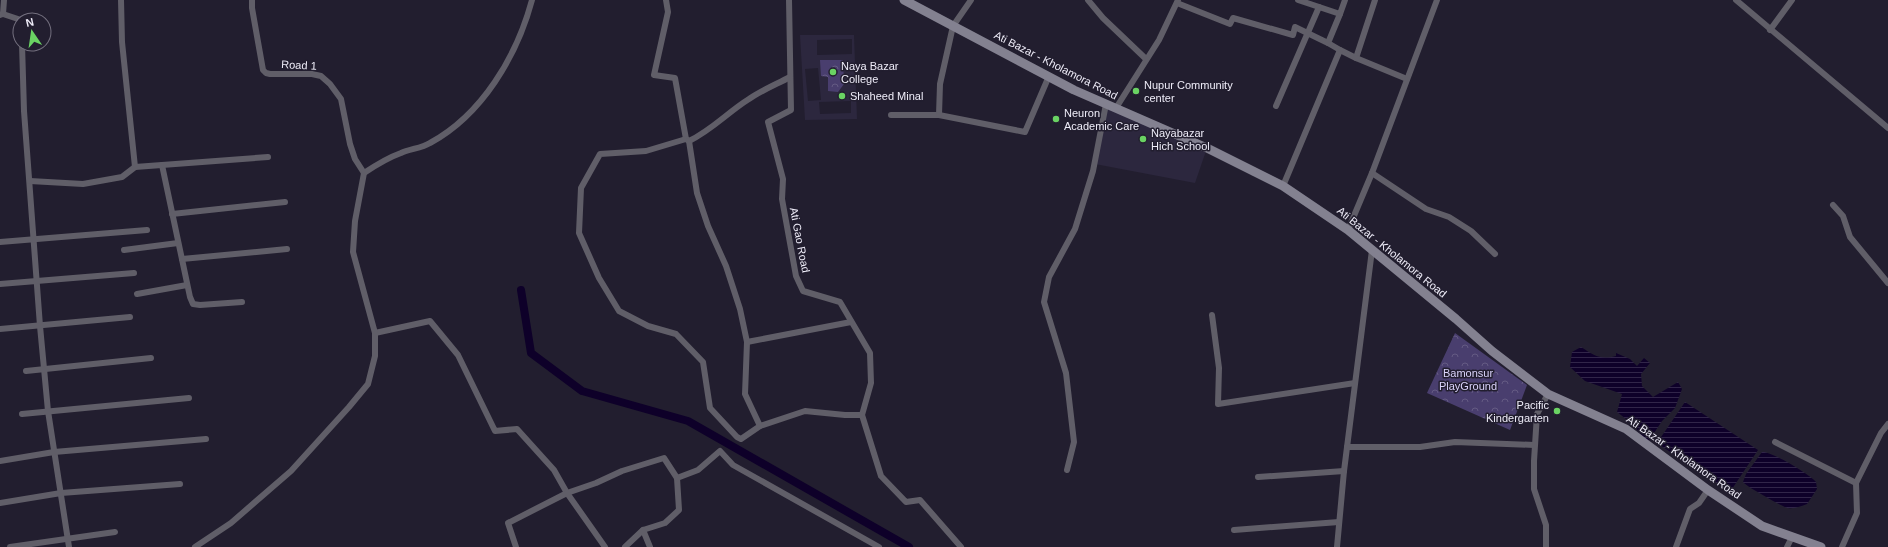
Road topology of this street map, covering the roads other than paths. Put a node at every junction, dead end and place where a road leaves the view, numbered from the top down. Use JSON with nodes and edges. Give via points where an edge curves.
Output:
{"nodes":[{"id":1,"x":4,"y":0,"type":"edge"},
{"id":2,"x":121,"y":0,"type":"edge"},
{"id":3,"x":252,"y":0,"type":"edge"},
{"id":4,"x":532,"y":0,"type":"edge"},
{"id":5,"x":666,"y":0,"type":"edge"},
{"id":6,"x":789,"y":0,"type":"edge"},
{"id":7,"x":904,"y":0,"type":"edge"},
{"id":8,"x":971,"y":0,"type":"edge"},
{"id":9,"x":1088,"y":0,"type":"edge"},
{"id":10,"x":1298,"y":0,"type":"edge"},
{"id":11,"x":1345,"y":0,"type":"edge"},
{"id":12,"x":1375,"y":0,"type":"edge"},
{"id":13,"x":1437,"y":0,"type":"edge"},
{"id":14,"x":1736,"y":0,"type":"edge"},
{"id":15,"x":1792,"y":0,"type":"edge"},
{"id":16,"x":1178,"y":1,"type":"edge"},
{"id":17,"x":1319,"y":7,"type":"junction"},
{"id":18,"x":1,"y":14,"type":"edge"},
{"id":19,"x":1340,"y":14,"type":"junction"},
{"id":20,"x":12,"y":17,"type":"edge"},
{"id":21,"x":953,"y":26,"type":"junction"},
{"id":22,"x":1770,"y":30,"type":"junction"},
{"id":23,"x":1307,"y":32,"type":"junction"},
{"id":24,"x":1328,"y":43,"type":"junction"},
{"id":25,"x":1340,"y":50,"type":"junction"},
{"id":26,"x":22,"y":52,"type":"edge"},
{"id":27,"x":1356,"y":58,"type":"junction"},
{"id":28,"x":1146,"y":59,"type":"junction"},
{"id":29,"x":1049,"y":76,"type":"junction"},
{"id":30,"x":790,"y":77,"type":"junction"},
{"id":31,"x":1407,"y":79,"type":"junction"},
{"id":32,"x":1106,"y":104,"type":"junction"},
{"id":33,"x":1276,"y":106,"type":"dead end"},
{"id":34,"x":1116,"y":108,"type":"junction"},
{"id":35,"x":891,"y":115,"type":"dead end"},
{"id":36,"x":939,"y":115,"type":"junction"},
{"id":37,"x":1888,"y":128,"type":"edge"},
{"id":38,"x":687,"y":140,"type":"junction"},
{"id":39,"x":268,"y":157,"type":"dead end"},
{"id":40,"x":162,"y":165,"type":"junction"},
{"id":41,"x":135,"y":168,"type":"junction"},
{"id":42,"x":364,"y":173,"type":"junction"},
{"id":43,"x":1372,"y":173,"type":"junction"},
{"id":44,"x":30,"y":181,"type":"junction"},
{"id":45,"x":1283,"y":186,"type":"junction"},
{"id":46,"x":285,"y":202,"type":"dead end"},
{"id":47,"x":1833,"y":205,"type":"dead end"},
{"id":48,"x":172,"y":214,"type":"junction"},
{"id":49,"x":147,"y":230,"type":"dead end"},
{"id":50,"x":1348,"y":230,"type":"junction"},
{"id":51,"x":33,"y":238,"type":"junction"},
{"id":52,"x":0,"y":242,"type":"edge"},
{"id":53,"x":178,"y":243,"type":"junction"},
{"id":54,"x":287,"y":249,"type":"dead end"},
{"id":55,"x":124,"y":250,"type":"dead end"},
{"id":56,"x":1372,"y":250,"type":"junction"},
{"id":57,"x":1495,"y":254,"type":"dead end"},
{"id":58,"x":182,"y":259,"type":"junction"},
{"id":59,"x":134,"y":273,"type":"dead end"},
{"id":60,"x":37,"y":280,"type":"junction"},
{"id":61,"x":1888,"y":283,"type":"edge"},
{"id":62,"x":0,"y":284,"type":"edge"},
{"id":63,"x":187,"y":285,"type":"junction"},
{"id":64,"x":136,"y":294,"type":"dead end"},
{"id":65,"x":242,"y":302,"type":"dead end"},
{"id":66,"x":1212,"y":315,"type":"dead end"},
{"id":67,"x":130,"y":317,"type":"dead end"},
{"id":68,"x":850,"y":322,"type":"junction"},
{"id":69,"x":40,"y":326,"type":"junction"},
{"id":70,"x":0,"y":329,"type":"edge"},
{"id":71,"x":375,"y":333,"type":"junction"},
{"id":72,"x":747,"y":342,"type":"junction"},
{"id":73,"x":151,"y":358,"type":"dead end"},
{"id":74,"x":44,"y":369,"type":"junction"},
{"id":75,"x":26,"y":371,"type":"dead end"},
{"id":76,"x":1355,"y":382,"type":"junction"},
{"id":77,"x":1548,"y":394,"type":"junction"},
{"id":78,"x":189,"y":398,"type":"dead end"},
{"id":79,"x":48,"y":411,"type":"junction"},
{"id":80,"x":22,"y":414,"type":"dead end"},
{"id":81,"x":862,"y":415,"type":"junction"},
{"id":82,"x":1888,"y":424,"type":"edge"},
{"id":83,"x":760,"y":426,"type":"junction"},
{"id":84,"x":206,"y":439,"type":"dead end"},
{"id":85,"x":1775,"y":442,"type":"dead end"},
{"id":86,"x":1534,"y":445,"type":"junction"},
{"id":87,"x":1347,"y":447,"type":"junction"},
{"id":88,"x":54,"y":452,"type":"junction"},
{"id":89,"x":0,"y":461,"type":"edge"},
{"id":90,"x":1067,"y":470,"type":"dead end"},
{"id":91,"x":1344,"y":471,"type":"junction"},
{"id":92,"x":1258,"y":477,"type":"dead end"},
{"id":93,"x":677,"y":478,"type":"junction"},
{"id":94,"x":1856,"y":483,"type":"junction"},
{"id":95,"x":180,"y":484,"type":"dead end"},
{"id":96,"x":1708,"y":490,"type":"junction"},
{"id":97,"x":60,"y":493,"type":"junction"},
{"id":98,"x":567,"y":493,"type":"junction"},
{"id":99,"x":0,"y":503,"type":"edge"},
{"id":100,"x":1339,"y":522,"type":"junction"},
{"id":101,"x":642,"y":530,"type":"junction"},
{"id":102,"x":1234,"y":530,"type":"dead end"},
{"id":103,"x":115,"y":532,"type":"dead end"},
{"id":104,"x":68,"y":538,"type":"junction"},
{"id":105,"x":1794,"y":538,"type":"junction"},
{"id":106,"x":10,"y":547,"type":"edge"},
{"id":107,"x":69,"y":547,"type":"edge"},
{"id":108,"x":195,"y":547,"type":"edge"},
{"id":109,"x":516,"y":547,"type":"edge"},
{"id":110,"x":605,"y":547,"type":"edge"},
{"id":111,"x":625,"y":547,"type":"edge"},
{"id":112,"x":650,"y":547,"type":"edge"},
{"id":113,"x":879,"y":547,"type":"edge"},
{"id":114,"x":961,"y":547,"type":"edge"},
{"id":115,"x":1337,"y":547,"type":"edge"},
{"id":116,"x":1546,"y":547,"type":"edge"},
{"id":117,"x":1676,"y":547,"type":"edge"},
{"id":118,"x":1787,"y":547,"type":"edge"},
{"id":119,"x":1821,"y":547,"type":"edge"},
{"id":120,"x":1842,"y":547,"type":"edge"}],
"edges":[{"from":1,"to":18,"type":"street"},
{"from":2,"to":41,"type":"street","via":[[122,42]]},
{"from":3,"to":42,"type":"street","name":"Road 1","via":[[263,70],[270,74],[312,74],[321,76],[330,84],[341,100],[350,144],[355,159]]},
{"from":4,"to":42,"type":"street","via":[[527,19],[504,67],[479,104],[453,128],[429,144],[400,153]]},
{"from":5,"to":38,"type":"street","via":[[668,12],[654,75],[675,78]]},
{"from":6,"to":30,"type":"street"},
{"from":7,"to":21,"type":"main road","name":"Ati Bazar - Kholamora Road"},
{"from":8,"to":21,"type":"street"},
{"from":9,"to":28,"type":"street"},
{"from":10,"to":17,"type":"street"},
{"from":11,"to":19,"type":"street"},
{"from":12,"to":27,"type":"street"},
{"from":13,"to":31,"type":"street"},
{"from":14,"to":22,"type":"street"},
{"from":15,"to":22,"type":"street"},
{"from":16,"to":23,"type":"street","via":[[1230,24],[1233,18],[1293,35],[1295,27]]},
{"from":16,"to":28,"type":"street","via":[[1159,40]]},
{"from":17,"to":19,"type":"street"},
{"from":17,"to":23,"type":"street"},
{"from":18,"to":20,"type":"street"},
{"from":19,"to":24,"type":"street"},
{"from":21,"to":29,"type":"main road","name":"Ati Bazar - Kholamora Road"},
{"from":21,"to":36,"type":"street","via":[[940,84]]},
{"from":22,"to":37,"type":"street"},
{"from":23,"to":24,"type":"street"},
{"from":23,"to":33,"type":"street"},
{"from":24,"to":25,"type":"street"},
{"from":25,"to":27,"type":"street"},
{"from":25,"to":45,"type":"street"},
{"from":26,"to":44,"type":"street"},
{"from":27,"to":31,"type":"street"},
{"from":28,"to":34,"type":"street"},
{"from":29,"to":32,"type":"main road","name":"Ati Bazar - Kholamora Road"},
{"from":29,"to":36,"type":"street","via":[[1025,132]]},
{"from":30,"to":38,"type":"street","via":[[751,97],[701,135]]},
{"from":30,"to":68,"type":"street","name":"Ati Gao Road","via":[[791,110],[768,122],[783,179],[782,199],[796,276],[803,291],[840,302]]},
{"from":31,"to":43,"type":"street"},
{"from":32,"to":34,"type":"main road","name":"Ati Bazar - Kholamora Road"},
{"from":32,"to":90,"type":"street","via":[[1091,178],[1075,229],[1049,277],[1044,302],[1066,373],[1074,442]]},
{"from":34,"to":45,"type":"main road","name":"Ati Bazar - Kholamora Road","via":[[1207,148]]},
{"from":35,"to":36,"type":"street"},
{"from":38,"to":72,"type":"street","via":[[697,192],[728,273],[740,309]]},
{"from":38,"to":83,"type":"street","via":[[646,151],[600,154],[581,188],[579,233],[599,278],[620,311],[648,326],[676,334],[703,362],[710,408],[741,440]]},
{"from":39,"to":40,"type":"street"},
{"from":40,"to":41,"type":"street"},
{"from":40,"to":48,"type":"street"},
{"from":41,"to":44,"type":"street","via":[[122,176],[83,184]]},
{"from":42,"to":71,"type":"street","via":[[355,222],[353,252]]},
{"from":43,"to":50,"type":"street"},
{"from":43,"to":57,"type":"street","via":[[1426,209],[1449,217],[1471,231]]},
{"from":44,"to":51,"type":"street"},
{"from":45,"to":50,"type":"main road","name":"Ati Bazar - Kholamora Road"},
{"from":46,"to":48,"type":"street"},
{"from":47,"to":61,"type":"street","via":[[1843,216],[1850,237]]},
{"from":48,"to":53,"type":"street"},
{"from":49,"to":51,"type":"street"},
{"from":50,"to":56,"type":"main road","name":"Ati Bazar - Kholamora Road"},
{"from":51,"to":52,"type":"street"},
{"from":51,"to":60,"type":"street"},
{"from":53,"to":55,"type":"street"},
{"from":53,"to":58,"type":"street"},
{"from":54,"to":58,"type":"street"},
{"from":56,"to":76,"type":"street"},
{"from":56,"to":77,"type":"main road","name":"Ati Bazar - Kholamora Road","via":[[1492,351]]},
{"from":58,"to":63,"type":"street"},
{"from":59,"to":60,"type":"street"},
{"from":60,"to":62,"type":"street"},
{"from":60,"to":69,"type":"street"},
{"from":63,"to":64,"type":"street"},
{"from":63,"to":65,"type":"street","via":[[194,304]]},
{"from":66,"to":76,"type":"street","via":[[1219,368],[1218,404]]},
{"from":67,"to":69,"type":"street"},
{"from":68,"to":72,"type":"street"},
{"from":68,"to":81,"type":"street","name":"Ati Gao Road","via":[[870,353],[871,384]]},
{"from":69,"to":70,"type":"street"},
{"from":69,"to":74,"type":"street"},
{"from":71,"to":98,"type":"street","via":[[430,321],[458,355],[495,431],[517,430],[554,470]]},
{"from":71,"to":108,"type":"street","via":[[375,356],[368,384],[349,408],[291,470],[231,523]]},
{"from":72,"to":83,"type":"street","via":[[745,394]]},
{"from":73,"to":74,"type":"street"},
{"from":74,"to":75,"type":"street"},
{"from":74,"to":79,"type":"street"},
{"from":76,"to":87,"type":"street"},
{"from":77,"to":86,"type":"street","via":[[1537,414]]},
{"from":77,"to":96,"type":"main road","name":"Ati Bazar - Kholamora Road","via":[[1626,429]]},
{"from":78,"to":79,"type":"street"},
{"from":79,"to":80,"type":"street"},
{"from":79,"to":88,"type":"street"},
{"from":81,"to":83,"type":"street","via":[[805,411]]},
{"from":81,"to":114,"type":"street","via":[[882,476],[906,502],[920,500]]},
{"from":82,"to":94,"type":"street"},
{"from":84,"to":88,"type":"street"},
{"from":85,"to":94,"type":"street"},
{"from":86,"to":87,"type":"street","via":[[1456,442],[1420,447]]},
{"from":86,"to":116,"type":"street","via":[[1534,489],[1546,525]]},
{"from":87,"to":91,"type":"street"},
{"from":88,"to":89,"type":"street"},
{"from":88,"to":97,"type":"street"},
{"from":91,"to":92,"type":"street"},
{"from":91,"to":100,"type":"street"},
{"from":93,"to":98,"type":"street","via":[[664,458],[622,471]]},
{"from":93,"to":101,"type":"street","via":[[679,510],[665,523]]},
{"from":93,"to":113,"type":"street","via":[[698,470],[720,451],[733,465]]},
{"from":94,"to":120,"type":"street","via":[[1857,514]]},
{"from":95,"to":97,"type":"street"},
{"from":96,"to":105,"type":"main road","name":"Ati Bazar - Kholamora Road","via":[[1762,526]]},
{"from":96,"to":117,"type":"street","via":[[1699,503],[1690,509]]},
{"from":97,"to":99,"type":"street"},
{"from":97,"to":104,"type":"street"},
{"from":98,"to":109,"type":"street","via":[[508,523]]},
{"from":98,"to":110,"type":"street"},
{"from":100,"to":102,"type":"street"},
{"from":100,"to":115,"type":"street"},
{"from":101,"to":111,"type":"street"},
{"from":101,"to":112,"type":"street"},
{"from":103,"to":104,"type":"street"},
{"from":104,"to":106,"type":"street"},
{"from":104,"to":107,"type":"street"},
{"from":105,"to":118,"type":"street"},
{"from":105,"to":119,"type":"main road","name":"Ati Bazar - Kholamora Road"}]}
